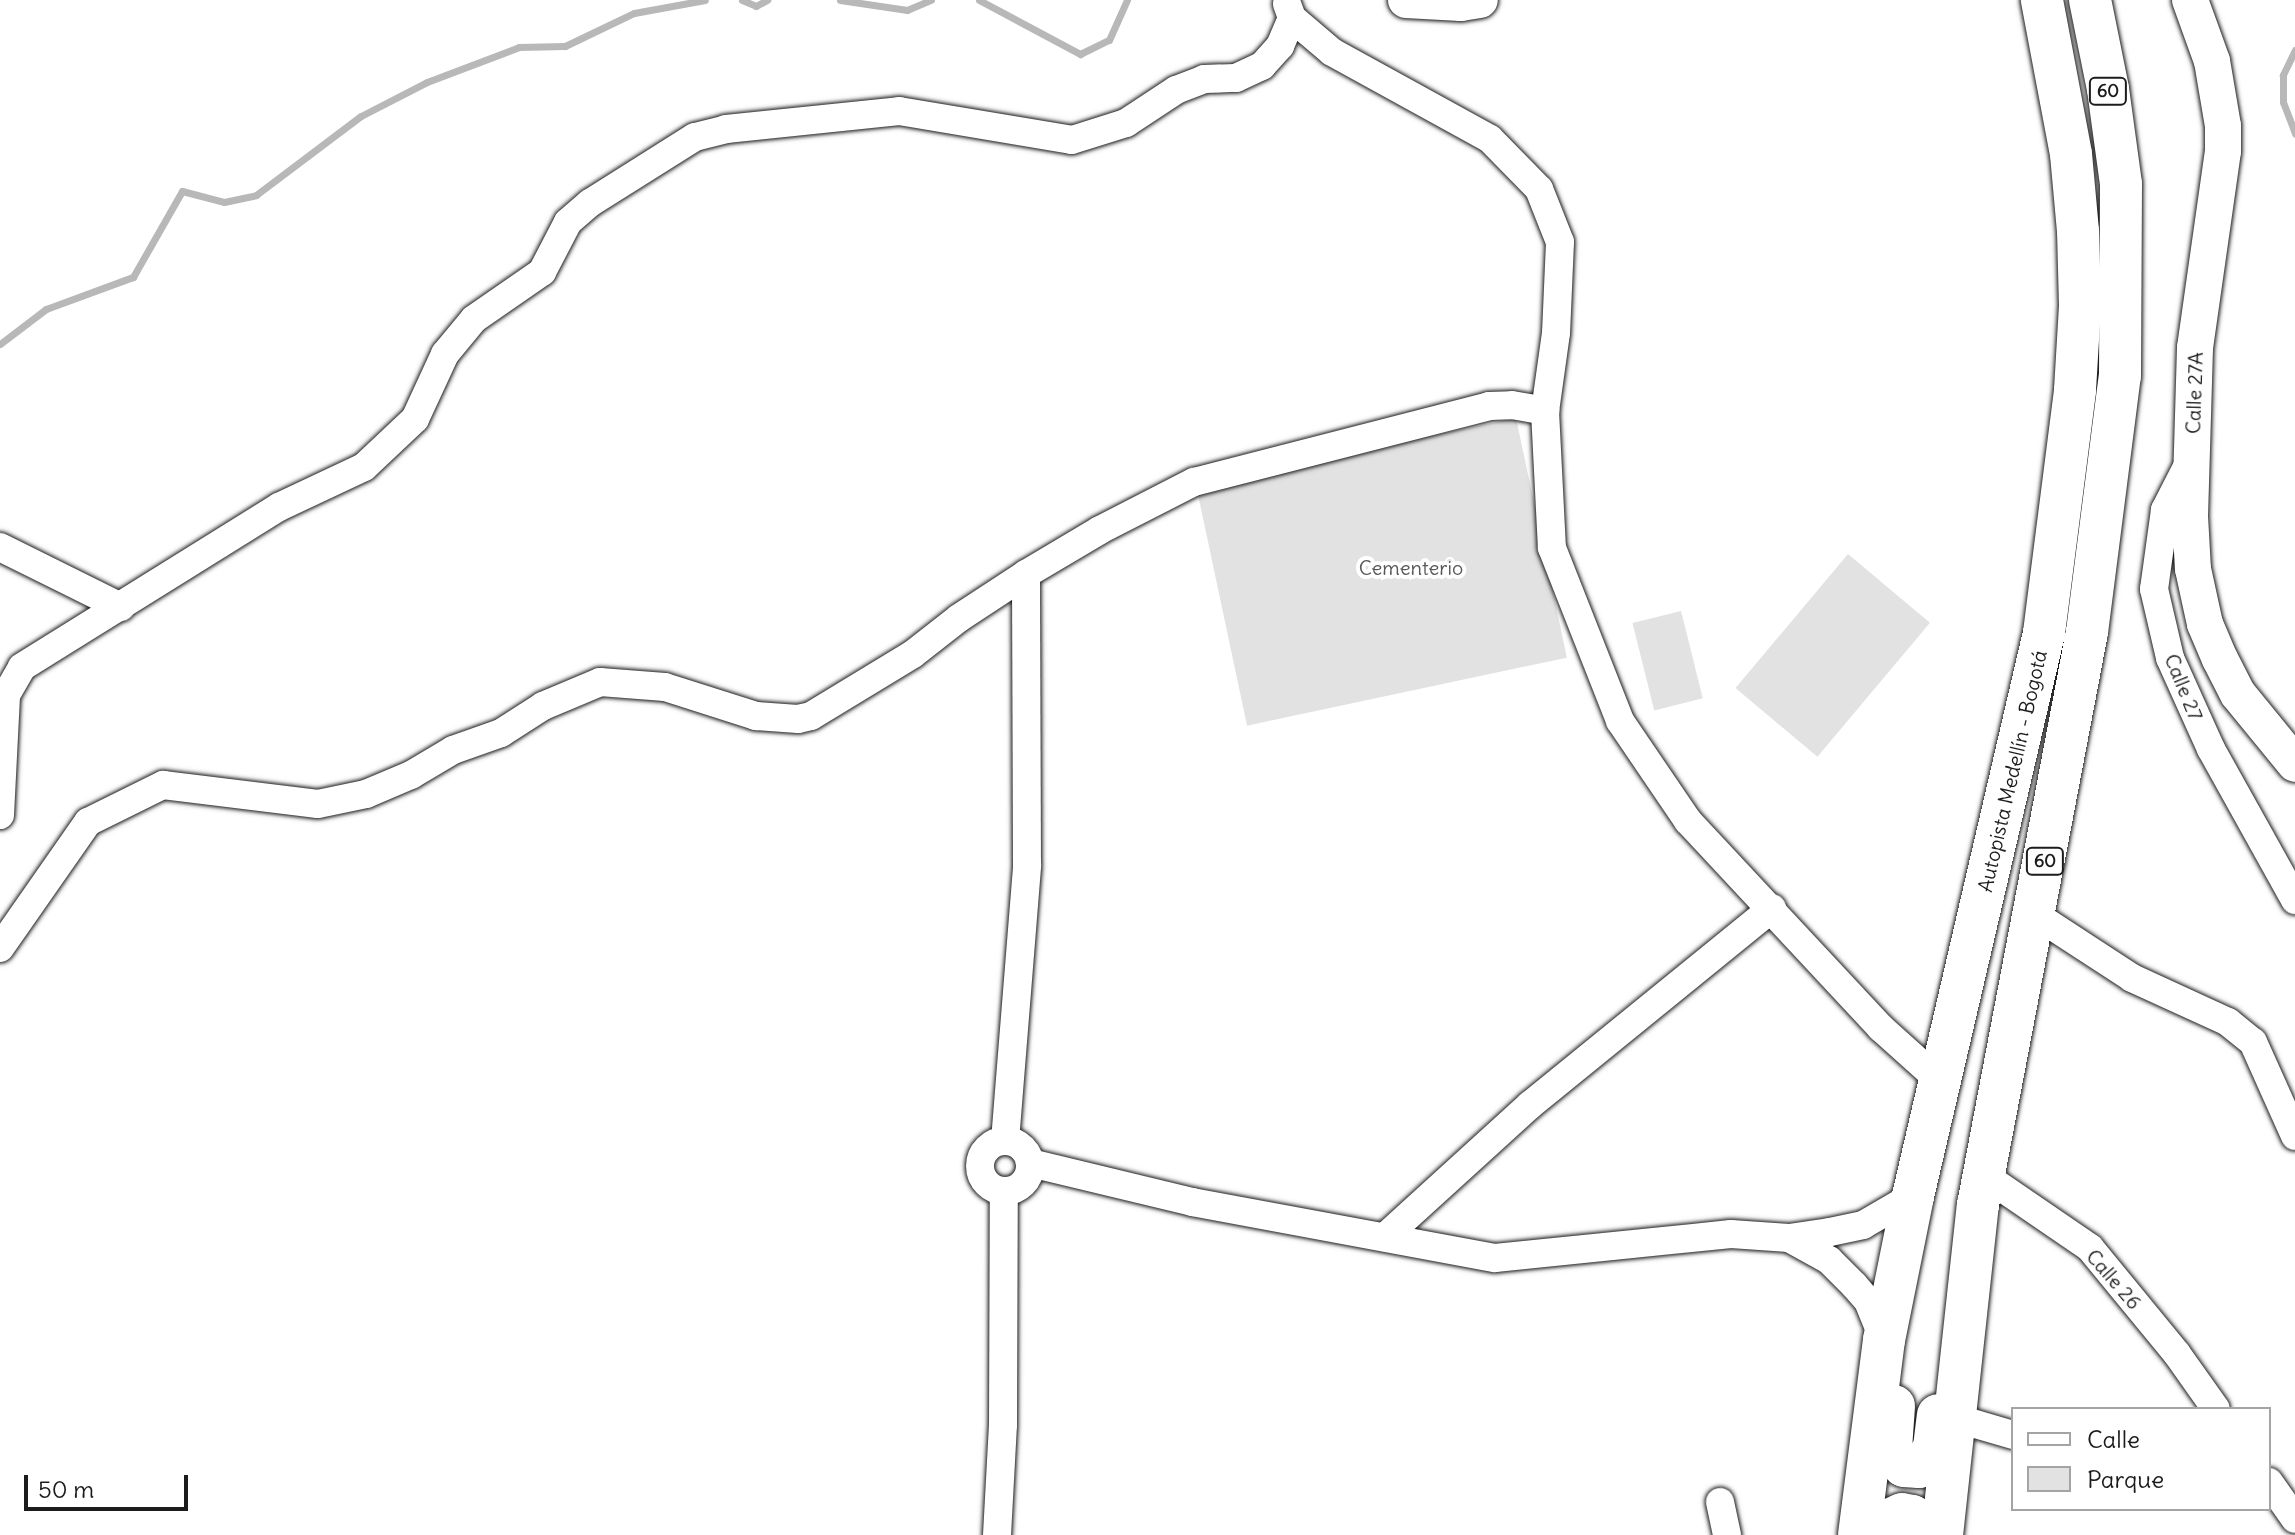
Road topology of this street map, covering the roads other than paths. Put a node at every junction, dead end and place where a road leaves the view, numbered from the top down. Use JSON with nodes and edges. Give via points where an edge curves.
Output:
{"nodes":[{"id":1,"x":1412,"y":0,"type":"edge"},
{"id":2,"x":1480,"y":0,"type":"edge"},
{"id":3,"x":2042,"y":0,"type":"edge"},
{"id":4,"x":2090,"y":0,"type":"edge"},
{"id":5,"x":2190,"y":0,"type":"edge"},
{"id":6,"x":1289,"y":9,"type":"edge"},
{"id":7,"x":1545,"y":411,"type":"junction"},
{"id":8,"x":2192,"y":459,"type":"junction"},
{"id":9,"x":0,"y":547,"type":"edge"},
{"id":10,"x":1026,"y":574,"type":"junction"},
{"id":11,"x":121,"y":607,"type":"junction"},
{"id":12,"x":2295,"y":764,"type":"edge"},
{"id":13,"x":0,"y":815,"type":"edge"},
{"id":14,"x":2295,"y":900,"type":"edge"},
{"id":15,"x":1772,"y":908,"type":"junction"},
{"id":16,"x":2034,"y":914,"type":"junction"},
{"id":17,"x":0,"y":948,"type":"edge"},
{"id":18,"x":1940,"y":1081,"type":"junction"},
{"id":19,"x":2295,"y":1136,"type":"edge"},
{"id":20,"x":1005,"y":1141,"type":"junction"},
{"id":21,"x":1030,"y":1163,"type":"junction"},
{"id":22,"x":1916,"y":1185,"type":"junction"},
{"id":23,"x":1982,"y":1190,"type":"junction"},
{"id":24,"x":1004,"y":1192,"type":"junction"},
{"id":25,"x":1385,"y":1237,"type":"junction"},
{"id":26,"x":1789,"y":1238,"type":"junction"},
{"id":27,"x":1884,"y":1340,"type":"junction"},
{"id":28,"x":2215,"y":1407,"type":"edge"},
{"id":29,"x":1955,"y":1418,"type":"junction"},
{"id":30,"x":2011,"y":1434,"type":"edge"},
{"id":31,"x":2271,"y":1485,"type":"edge"},
{"id":32,"x":1720,"y":1502,"type":"dead end"},
{"id":33,"x":2295,"y":1519,"type":"edge"},
{"id":34,"x":997,"y":1535,"type":"edge"},
{"id":35,"x":1727,"y":1535,"type":"edge"},
{"id":36,"x":1859,"y":1535,"type":"edge"},
{"id":37,"x":1875,"y":1535,"type":"edge"},
{"id":38,"x":1928,"y":1535,"type":"edge"},
{"id":39,"x":1942,"y":1535,"type":"edge"}],
"edges":[{"from":1,"to":2,"type":"main road"},
{"from":3,"to":18,"type":"highway","name":"Autopista Medellín - Bogotá","number":"60","via":[[2071,154],[2078,231],[2075,390],[2044,633]]},
{"from":4,"to":16,"type":"highway","number":"60","via":[[2121,184],[2120,376],[2087,632]]},
{"from":5,"to":8,"type":"main road","name":"Calle 27A","via":[[2212,61],[2223,126],[2195,348]]},
{"from":6,"to":7,"type":"street","via":[[1332,52],[1490,139],[1539,189],[1560,242],[1556,333]]},
{"from":6,"to":11,"type":"street","via":[[1280,46],[1262,66],[1236,78],[1204,79],[1176,90],[1126,123],[1072,140],[899,111],[726,129],[695,137],[568,222],[542,272],[474,319],[445,354],[415,419],[364,467],[279,507]]},
{"from":7,"to":10,"type":"street","via":[[1489,406],[1194,482]]},
{"from":7,"to":15,"type":"street","via":[[1552,548],[1620,721],[1681,813]]},
{"from":8,"to":12,"type":"main road","name":"Calle 27A","via":[[2193,569],[2205,624],[2238,694]]},
{"from":8,"to":14,"type":"street","name":"Calle 27","via":[[2165,510],[2154,589],[2170,658],[2211,749]]},
{"from":9,"to":11,"type":"street"},
{"from":10,"to":17,"type":"street","via":[[852,694],[798,719],[756,716],[665,687],[600,682],[366,794],[318,804],[163,785],[88,822]]},
{"from":10,"to":20,"type":"street","via":[[1027,865]]},
{"from":11,"to":13,"type":"street","via":[[22,667],[6,695]]},
{"from":15,"to":18,"type":"street","via":[[1881,1028]]},
{"from":15,"to":25,"type":"street","via":[[1530,1105]]},
{"from":16,"to":19,"type":"street","via":[[2132,978],[2228,1022],[2253,1042]]},
{"from":16,"to":23,"type":"highway","number":"60"},
{"from":18,"to":22,"type":"highway","name":"Autopista Medellín - Bogotá","number":"60"},
{"from":20,"to":21,"type":"street","via":[[1022,1147]]},
{"from":20,"to":24,"type":"street","via":[[989,1146],[980,1161],[988,1185]]},
{"from":21,"to":24,"type":"street","via":[[1021,1186]]},
{"from":21,"to":25,"type":"street","via":[[1192,1202]]},
{"from":22,"to":23,"type":"highway","via":[[1920,1203],[1890,1439],[1894,1457],[1904,1466],[1919,1467],[1934,1447],[1961,1232]]},
{"from":22,"to":26,"type":"street","via":[[1863,1225]]},
{"from":22,"to":27,"type":"highway","name":"Autopista Medellín - Bogotá","number":"60"},
{"from":23,"to":28,"type":"street","name":"Calle 26","via":[[2090,1248]]},
{"from":23,"to":29,"type":"highway","number":"60"},
{"from":24,"to":34,"type":"street"},
{"from":25,"to":26,"type":"street","via":[[1495,1258],[1731,1234]]},
{"from":26,"to":27,"type":"street","via":[[1829,1260],[1854,1285],[1868,1301]]},
{"from":27,"to":36,"type":"highway","name":"Autopista Medellín - Bogotá","number":"60"},
{"from":29,"to":30,"type":"street"},
{"from":29,"to":39,"type":"highway","number":"60"},
{"from":31,"to":33,"type":"street"},
{"from":32,"to":35,"type":"street"},
{"from":37,"to":38,"type":"highway","via":[[1880,1524],[1902,1514],[1912,1516]]}]}
